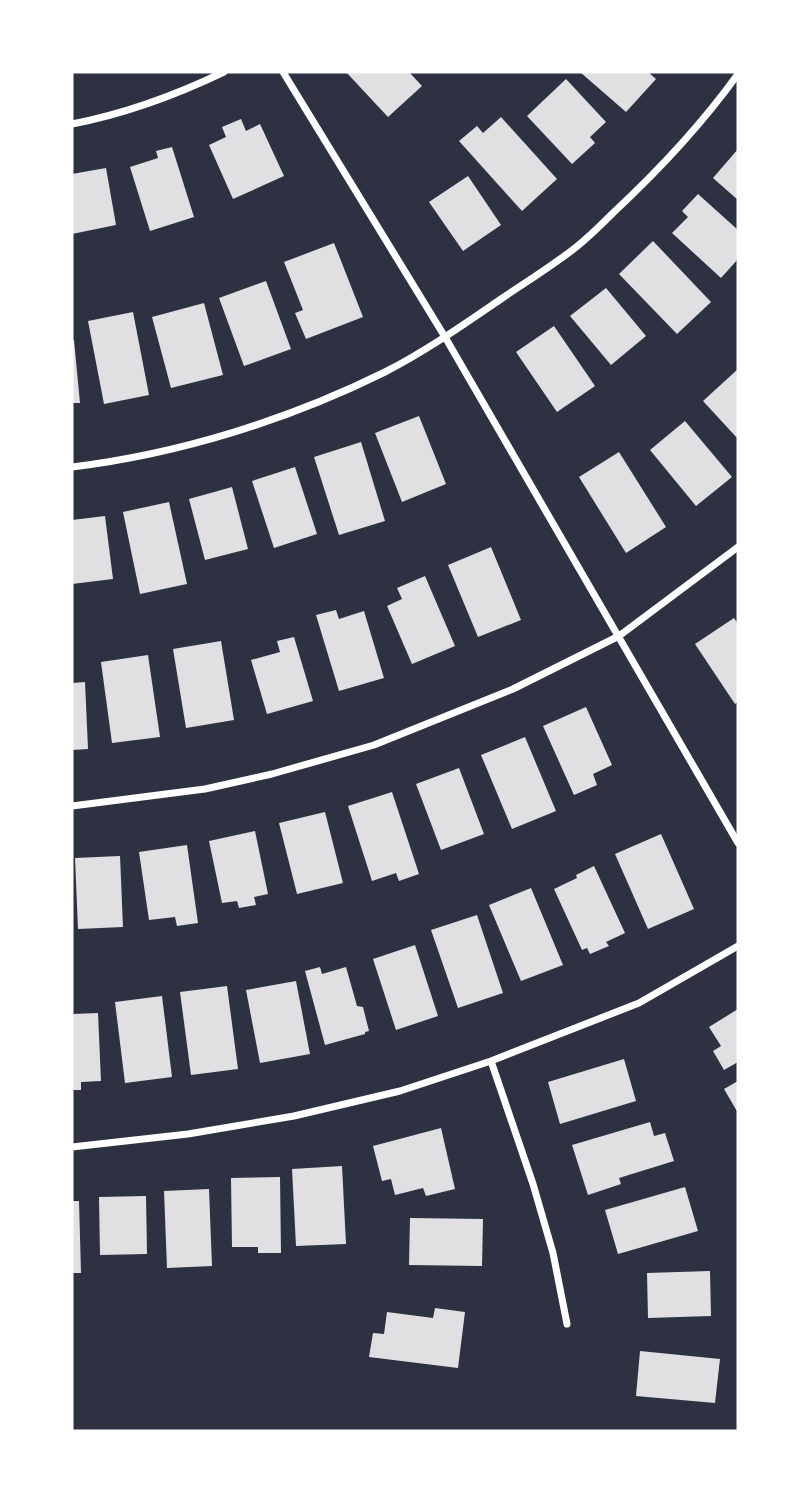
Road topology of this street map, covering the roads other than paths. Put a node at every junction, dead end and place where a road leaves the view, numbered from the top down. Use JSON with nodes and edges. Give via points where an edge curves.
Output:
{"nodes":[{"id":1,"x":224,"y":72,"type":"edge"},
{"id":2,"x":283,"y":72,"type":"edge"},
{"id":3,"x":738,"y":74,"type":"edge"},
{"id":4,"x":72,"y":124,"type":"edge"},
{"id":5,"x":445,"y":337,"type":"junction"},
{"id":6,"x":72,"y":467,"type":"edge"},
{"id":7,"x":738,"y":547,"type":"edge"},
{"id":8,"x":619,"y":636,"type":"junction"},
{"id":9,"x":72,"y":806,"type":"edge"},
{"id":10,"x":738,"y":843,"type":"edge"},
{"id":11,"x":738,"y":946,"type":"edge"},
{"id":12,"x":491,"y":1061,"type":"junction"},
{"id":13,"x":72,"y":1147,"type":"edge"},
{"id":14,"x":566,"y":1324,"type":"dead end"}],
"edges":[{"from":1,"to":4,"type":"street","via":[[142,105]]},
{"from":2,"to":5,"type":"street"},
{"from":3,"to":5,"type":"street","via":[[653,175],[577,247]]},
{"from":5,"to":6,"type":"street","via":[[386,372],[268,420],[202,442]]},
{"from":5,"to":8,"type":"street"},
{"from":7,"to":8,"type":"street"},
{"from":8,"to":9,"type":"street","via":[[513,689],[362,748],[205,789]]},
{"from":8,"to":10,"type":"street"},
{"from":11,"to":12,"type":"street","via":[[639,1003]]},
{"from":12,"to":13,"type":"street","via":[[400,1091],[294,1116]]},
{"from":12,"to":14,"type":"street","via":[[553,1253]]}]}
